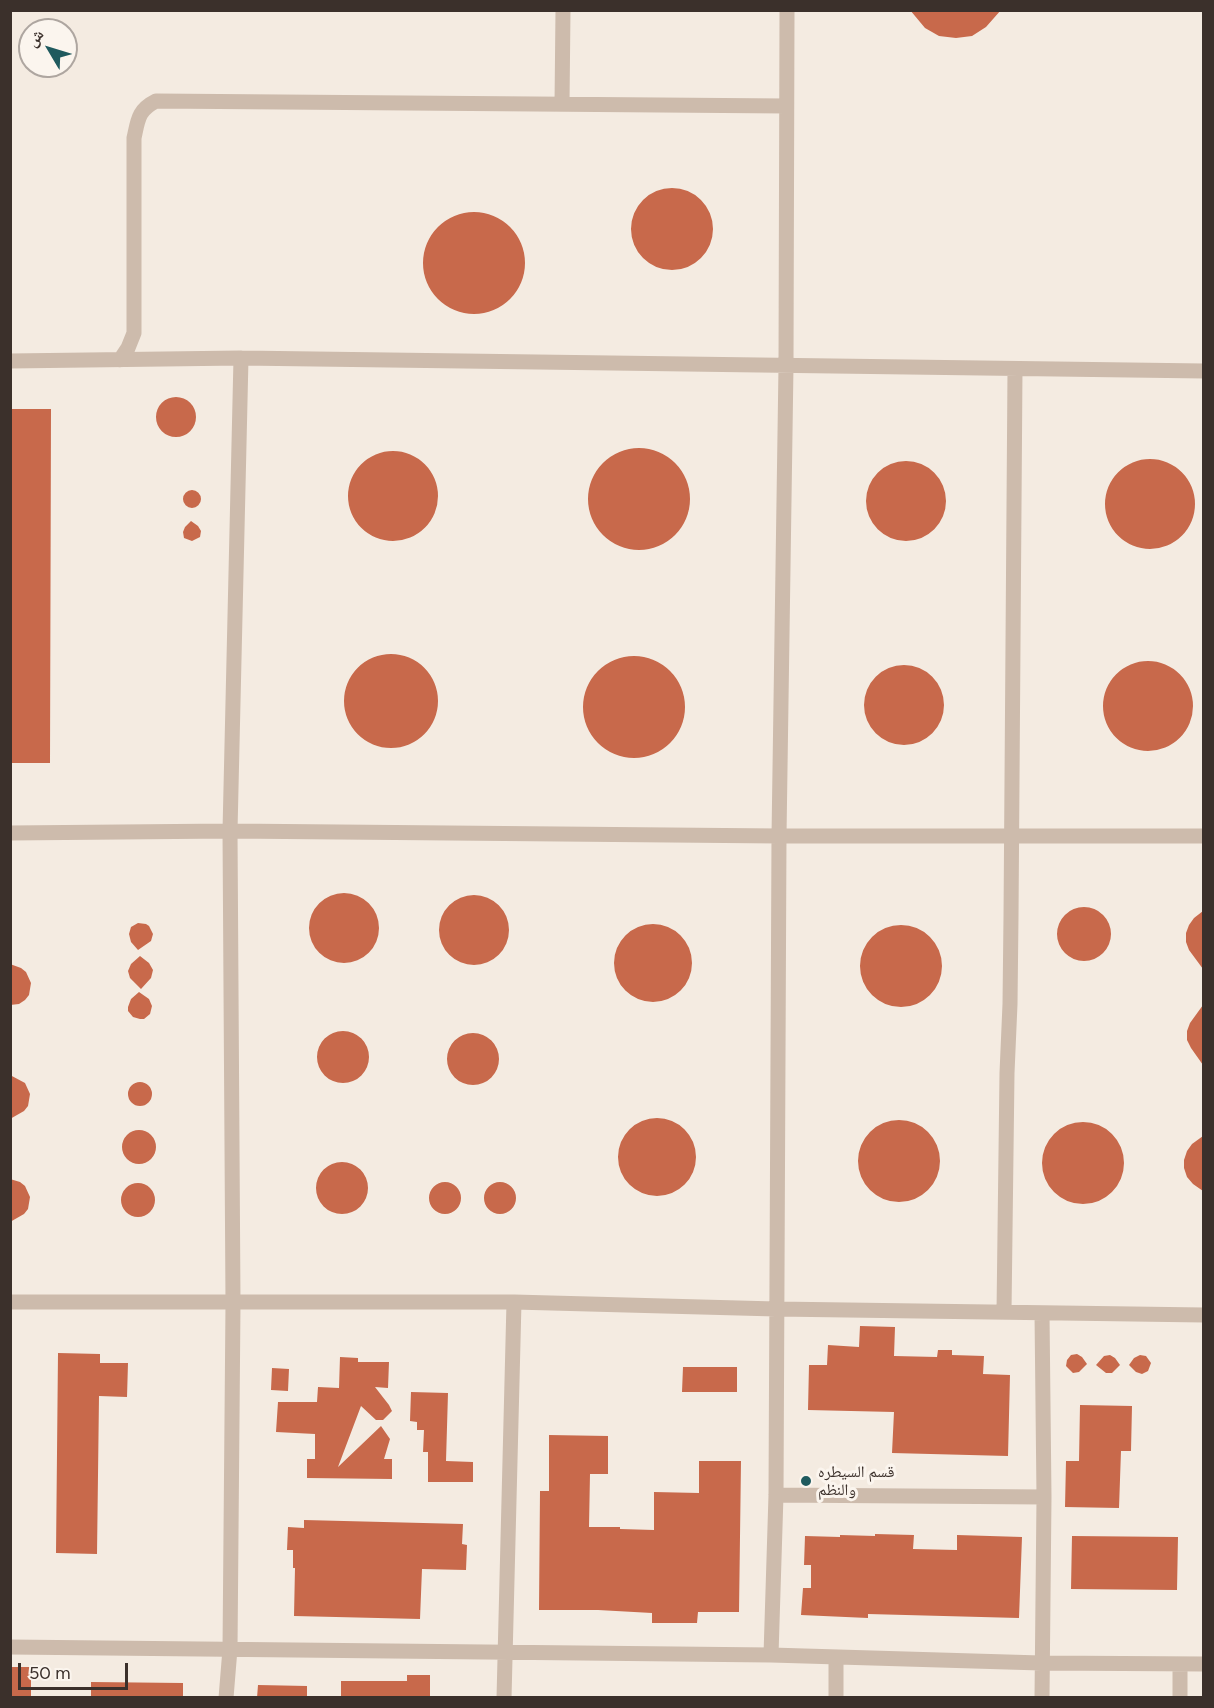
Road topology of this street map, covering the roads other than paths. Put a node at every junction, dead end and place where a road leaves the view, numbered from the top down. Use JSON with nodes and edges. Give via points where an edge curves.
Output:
{"nodes":[{"id":1,"x":563,"y":10,"type":"edge"},
{"id":2,"x":788,"y":10,"type":"edge"},
{"id":3,"x":561,"y":104,"type":"junction"},
{"id":4,"x":786,"y":106,"type":"junction"},
{"id":5,"x":241,"y":358,"type":"junction"},
{"id":6,"x":120,"y":360,"type":"junction"},
{"id":7,"x":10,"y":361,"type":"edge"},
{"id":8,"x":786,"y":366,"type":"junction"},
{"id":9,"x":1015,"y":369,"type":"junction"},
{"id":10,"x":1203,"y":370,"type":"edge"},
{"id":11,"x":230,"y":831,"type":"junction"},
{"id":12,"x":10,"y":832,"type":"edge"},
{"id":13,"x":779,"y":836,"type":"junction"},
{"id":14,"x":1011,"y":836,"type":"junction"},
{"id":15,"x":1203,"y":836,"type":"edge"},
{"id":16,"x":10,"y":1302,"type":"edge"},
{"id":17,"x":514,"y":1302,"type":"junction"},
{"id":18,"x":233,"y":1303,"type":"junction"},
{"id":19,"x":776,"y":1309,"type":"junction"},
{"id":20,"x":1004,"y":1311,"type":"junction"},
{"id":21,"x":1042,"y":1313,"type":"junction"},
{"id":22,"x":1203,"y":1316,"type":"edge"},
{"id":23,"x":777,"y":1495,"type":"junction"},
{"id":24,"x":1044,"y":1497,"type":"junction"},
{"id":25,"x":10,"y":1647,"type":"edge"},
{"id":26,"x":230,"y":1649,"type":"junction"},
{"id":27,"x":504,"y":1653,"type":"junction"},
{"id":28,"x":771,"y":1655,"type":"junction"},
{"id":29,"x":836,"y":1657,"type":"junction"},
{"id":30,"x":1041,"y":1663,"type":"junction"},
{"id":31,"x":1180,"y":1664,"type":"junction"},
{"id":32,"x":1203,"y":1664,"type":"edge"},
{"id":33,"x":226,"y":1698,"type":"edge"},
{"id":34,"x":504,"y":1698,"type":"edge"},
{"id":35,"x":836,"y":1698,"type":"edge"},
{"id":36,"x":1042,"y":1698,"type":"edge"},
{"id":37,"x":1180,"y":1698,"type":"edge"}],
"edges":[{"from":1,"to":3,"type":"street"},
{"from":2,"to":4,"type":"street"},
{"from":3,"to":4,"type":"street"},
{"from":3,"to":6,"type":"street","via":[[156,101],[147,106],[139,117],[134,138],[134,333]]},
{"from":4,"to":8,"type":"street"},
{"from":5,"to":6,"type":"street"},
{"from":5,"to":8,"type":"street"},
{"from":5,"to":11,"type":"street"},
{"from":6,"to":7,"type":"street"},
{"from":8,"to":9,"type":"street"},
{"from":8,"to":13,"type":"street"},
{"from":9,"to":10,"type":"street"},
{"from":9,"to":14,"type":"street"},
{"from":11,"to":12,"type":"street"},
{"from":11,"to":13,"type":"street"},
{"from":11,"to":18,"type":"street"},
{"from":13,"to":14,"type":"street"},
{"from":13,"to":19,"type":"street"},
{"from":14,"to":15,"type":"street"},
{"from":14,"to":20,"type":"street"},
{"from":16,"to":18,"type":"street"},
{"from":17,"to":18,"type":"street"},
{"from":17,"to":19,"type":"street"},
{"from":17,"to":27,"type":"street"},
{"from":18,"to":26,"type":"street"},
{"from":19,"to":20,"type":"street"},
{"from":19,"to":23,"type":"street"},
{"from":20,"to":21,"type":"street"},
{"from":21,"to":22,"type":"street"},
{"from":21,"to":24,"type":"street"},
{"from":23,"to":24,"type":"street"},
{"from":23,"to":28,"type":"street"},
{"from":24,"to":30,"type":"street"},
{"from":25,"to":26,"type":"street"},
{"from":26,"to":27,"type":"street"},
{"from":26,"to":33,"type":"street"},
{"from":27,"to":28,"type":"street"},
{"from":27,"to":34,"type":"street"},
{"from":28,"to":29,"type":"street"},
{"from":29,"to":30,"type":"street"},
{"from":29,"to":35,"type":"street"},
{"from":30,"to":31,"type":"street"},
{"from":30,"to":36,"type":"street"},
{"from":31,"to":32,"type":"street"},
{"from":31,"to":37,"type":"street"}]}
